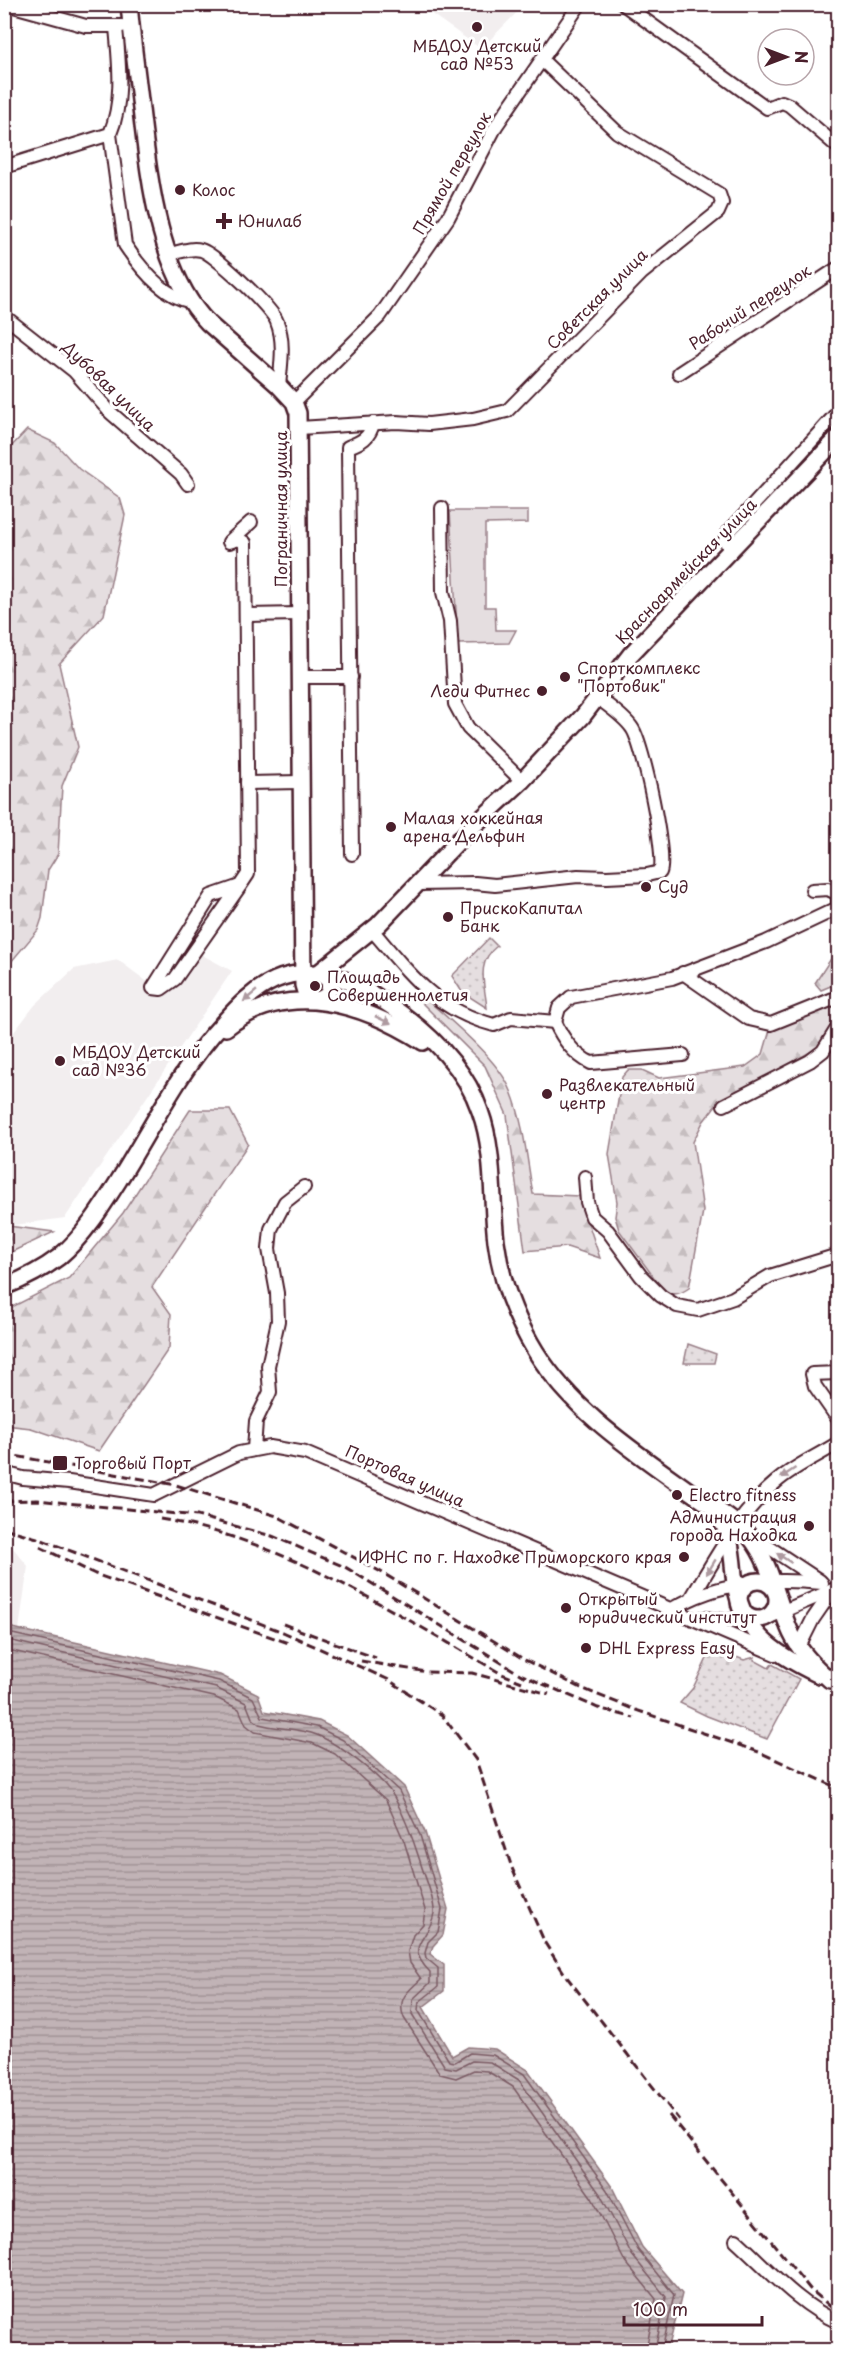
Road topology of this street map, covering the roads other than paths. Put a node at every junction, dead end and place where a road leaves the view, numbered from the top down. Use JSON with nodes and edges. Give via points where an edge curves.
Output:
{"nodes":[{"id":1,"x":6,"y":4,"type":"edge"},
{"id":2,"x":129,"y":4,"type":"edge"},
{"id":3,"x":580,"y":4,"type":"edge"},
{"id":4,"x":623,"y":4,"type":"edge"},
{"id":5,"x":23,"y":6,"type":"edge"},
{"id":6,"x":123,"y":26,"type":"junction"},
{"id":7,"x":543,"y":61,"type":"junction"},
{"id":8,"x":110,"y":134,"type":"junction"},
{"id":9,"x":838,"y":147,"type":"edge"},
{"id":10,"x":4,"y":167,"type":"edge"},
{"id":11,"x":170,"y":254,"type":"junction"},
{"id":12,"x":838,"y":268,"type":"edge"},
{"id":13,"x":189,"y":301,"type":"junction"},
{"id":14,"x":4,"y":316,"type":"edge"},
{"id":15,"x":679,"y":374,"type":"dead end"},
{"id":16,"x":279,"y":386,"type":"junction"},
{"id":17,"x":294,"y":402,"type":"junction"},
{"id":18,"x":838,"y":412,"type":"edge"},
{"id":19,"x":373,"y":423,"type":"junction"},
{"id":20,"x":299,"y":428,"type":"junction"},
{"id":21,"x":838,"y":438,"type":"edge"},
{"id":22,"x":188,"y":484,"type":"dead end"},
{"id":23,"x":442,"y":508,"type":"dead end"},
{"id":24,"x":251,"y":522,"type":"dead end"},
{"id":25,"x":731,"y":552,"type":"junction"},
{"id":26,"x":299,"y":614,"type":"junction"},
{"id":27,"x":246,"y":615,"type":"junction"},
{"id":28,"x":300,"y":677,"type":"junction"},
{"id":29,"x":351,"y":677,"type":"junction"},
{"id":30,"x":597,"y":697,"type":"junction"},
{"id":31,"x":522,"y":781,"type":"junction"},
{"id":32,"x":300,"y":782,"type":"junction"},
{"id":33,"x":247,"y":783,"type":"junction"},
{"id":34,"x":352,"y":854,"type":"dead end"},
{"id":35,"x":417,"y":884,"type":"junction"},
{"id":36,"x":240,"y":885,"type":"junction"},
{"id":37,"x":812,"y":890,"type":"dead end"},
{"id":38,"x":838,"y":908,"type":"edge"},
{"id":39,"x":367,"y":935,"type":"junction"},
{"id":40,"x":683,"y":974,"type":"junction"},
{"id":41,"x":308,"y":977,"type":"junction"},
{"id":42,"x":334,"y":984,"type":"junction"},
{"id":43,"x":838,"y":997,"type":"edge"},
{"id":44,"x":316,"y":1000,"type":"junction"},
{"id":45,"x":555,"y":1022,"type":"junction"},
{"id":46,"x":838,"y":1027,"type":"edge"},
{"id":47,"x":197,"y":1054,"type":"junction"},
{"id":48,"x":683,"y":1055,"type":"dead end"},
{"id":49,"x":456,"y":1067,"type":"junction"},
{"id":50,"x":724,"y":1105,"type":"dead end"},
{"id":51,"x":585,"y":1177,"type":"dead end"},
{"id":52,"x":304,"y":1187,"type":"dead end"},
{"id":53,"x":838,"y":1254,"type":"edge"},
{"id":54,"x":4,"y":1287,"type":"edge"},
{"id":55,"x":838,"y":1372,"type":"edge"},
{"id":56,"x":838,"y":1419,"type":"edge"},
{"id":57,"x":838,"y":1443,"type":"edge"},
{"id":58,"x":254,"y":1449,"type":"junction"},
{"id":59,"x":4,"y":1473,"type":"edge"},
{"id":60,"x":738,"y":1532,"type":"junction"},
{"id":61,"x":771,"y":1579,"type":"junction"},
{"id":62,"x":754,"y":1581,"type":"junction"},
{"id":63,"x":735,"y":1586,"type":"junction"},
{"id":64,"x":831,"y":1586,"type":"edge"},
{"id":65,"x":777,"y":1596,"type":"junction"},
{"id":66,"x":692,"y":1597,"type":"junction"},
{"id":67,"x":740,"y":1604,"type":"junction"},
{"id":68,"x":672,"y":1610,"type":"junction"},
{"id":69,"x":783,"y":1612,"type":"junction"},
{"id":70,"x":690,"y":1617,"type":"junction"},
{"id":71,"x":762,"y":1619,"type":"junction"},
{"id":72,"x":746,"y":1620,"type":"junction"},
{"id":73,"x":799,"y":1647,"type":"junction"},
{"id":74,"x":795,"y":1664,"type":"junction"},
{"id":75,"x":835,"y":1683,"type":"edge"},
{"id":76,"x":736,"y":2240,"type":"dead end"},
{"id":77,"x":838,"y":2322,"type":"edge"}],
"edges":[{"from":1,"to":5,"type":"street"},
{"from":2,"to":6,"type":"main road"},
{"from":3,"to":7,"type":"street","name":"Прямой переулок"},
{"from":4,"to":9,"type":"street","via":[[767,108],[782,102],[789,105]]},
{"from":5,"to":6,"type":"street","via":[[86,26]]},
{"from":6,"to":8,"type":"street","via":[[116,119]]},
{"from":6,"to":11,"type":"main road","via":[[148,177]]},
{"from":7,"to":17,"type":"street","name":"Прямой переулок","via":[[496,126],[448,218],[380,316]]},
{"from":7,"to":19,"type":"street","name":"Советская улица","via":[[617,132],[719,194],[722,203],[718,212],[642,273],[507,411],[429,424]]},
{"from":8,"to":10,"type":"street"},
{"from":8,"to":13,"type":"street","via":[[125,245],[170,293]]},
{"from":11,"to":13,"type":"main road"},
{"from":11,"to":16,"type":"street","via":[[191,249],[208,252],[271,310],[280,328]]},
{"from":12,"to":15,"type":"street","name":"Рабочий переулок"},
{"from":13,"to":16,"type":"main road"},
{"from":14,"to":22,"type":"street","name":"Дубовая улица","via":[[74,371],[111,413]]},
{"from":16,"to":17,"type":"main road"},
{"from":17,"to":20,"type":"main road","name":"Пограничная улица"},
{"from":18,"to":25,"type":"street","via":[[728,533],[725,540]]},
{"from":19,"to":20,"type":"street","name":"Советская улица"},
{"from":19,"to":29,"type":"street","via":[[372,432],[363,441],[348,447]]},
{"from":20,"to":26,"type":"main road","name":"Пограничная улица"},
{"from":21,"to":25,"type":"main road","name":"Красноармейская улица"},
{"from":23,"to":31,"type":"street","via":[[443,592],[450,621],[455,704],[468,728]]},
{"from":24,"to":27,"type":"street","via":[[229,542],[238,539],[245,543]]},
{"from":25,"to":30,"type":"main road","name":"Красноармейская улица","via":[[630,655]]},
{"from":26,"to":27,"type":"street"},
{"from":26,"to":28,"type":"main road","name":"Пограничная улица"},
{"from":27,"to":33,"type":"street"},
{"from":28,"to":29,"type":"street"},
{"from":28,"to":32,"type":"main road","name":"Пограничная улица"},
{"from":29,"to":34,"type":"street"},
{"from":30,"to":31,"type":"main road","name":"Красноармейская улица"},
{"from":30,"to":35,"type":"street","via":[[632,728],[658,827],[660,872],[495,885]]},
{"from":31,"to":35,"type":"main road","name":"Красноармейская улица"},
{"from":32,"to":33,"type":"street"},
{"from":32,"to":41,"type":"main road","name":"Пограничная улица","via":[[302,924]]},
{"from":33,"to":36,"type":"street","via":[[248,874]]},
{"from":35,"to":39,"type":"main road","name":"Красноармейская улица"},
{"from":36,"to":36,"type":"street","via":[[175,979],[161,989],[153,988],[211,896]]},
{"from":37,"to":38,"type":"street","via":[[828,889],[838,894]]},
{"from":38,"to":40,"type":"street","via":[[766,942]]},
{"from":39,"to":41,"type":"main road","name":"Красноармейская улица"},
{"from":39,"to":42,"type":"main road","name":"Красноармейская улица"},
{"from":39,"to":45,"type":"street","via":[[418,985],[460,1013],[494,1025],[511,1018]]},
{"from":40,"to":43,"type":"street","via":[[749,1019],[771,1024]]},
{"from":40,"to":45,"type":"street","via":[[571,998],[559,1008]]},
{"from":41,"to":42,"type":"main road"},
{"from":41,"to":44,"type":"main road","via":[[306,995]]},
{"from":41,"to":47,"type":"main road","one_way":true,"via":[[275,980],[253,992]]},
{"from":42,"to":44,"type":"main road","via":[[326,996]]},
{"from":42,"to":49,"type":"main road","via":[[395,1009]]},
{"from":44,"to":47,"type":"main road","via":[[284,1001],[251,1012]]},
{"from":44,"to":49,"type":"main road","one_way":true,"via":[[349,1007],[392,1024]]},
{"from":45,"to":48,"type":"street","via":[[563,1039],[580,1057],[591,1062]]},
{"from":46,"to":50,"type":"street","via":[[810,1062]]},
{"from":47,"to":54,"type":"main road","via":[[80,1236],[40,1270]]},
{"from":49,"to":60,"type":"main road","via":[[480,1110],[501,1266],[512,1305],[534,1348],[559,1384],[591,1418],[702,1500]]},
{"from":51,"to":53,"type":"street","via":[[592,1217],[608,1231],[641,1276],[677,1306],[698,1310],[733,1298],[770,1276]]},
{"from":52,"to":58,"type":"street","via":[[285,1202],[271,1229],[269,1249],[278,1322],[268,1366],[270,1392],[256,1421]]},
{"from":55,"to":56,"type":"street","via":[[812,1374],[815,1386]]},
{"from":57,"to":60,"type":"street","one_way":true,"via":[[776,1482]]},
{"from":58,"to":59,"type":"street","via":[[208,1466],[154,1495]]},
{"from":58,"to":68,"type":"street","name":"Портовая улица","via":[[286,1449],[327,1460]]},
{"from":60,"to":61,"type":"main road","via":[[758,1550]]},
{"from":60,"to":63,"type":"main road"},
{"from":64,"to":60,"type":"street","one_way":true},
{"from":60,"to":66,"type":"street","one_way":true},
{"from":61,"to":62,"type":"street"},
{"from":61,"to":64,"type":"street"},
{"from":61,"to":65,"type":"main road"},
{"from":62,"to":63,"type":"street"},
{"from":62,"to":65,"type":"main road","via":[[771,1585]]},
{"from":62,"to":67,"type":"main road","via":[[744,1587]]},
{"from":63,"to":66,"type":"street"},
{"from":63,"to":67,"type":"main road"},
{"from":64,"to":69,"type":"street"},
{"from":64,"to":73,"type":"street"},
{"from":65,"to":69,"type":"main road"},
{"from":65,"to":71,"type":"main road","via":[[776,1608]]},
{"from":66,"to":68,"type":"street"},
{"from":67,"to":71,"type":"main road","via":[[746,1614]]},
{"from":67,"to":72,"type":"main road"},
{"from":68,"to":70,"type":"street","name":"Портовая улица"},
{"from":69,"to":71,"type":"street"},
{"from":69,"to":73,"type":"main road"},
{"from":70,"to":72,"type":"street"},
{"from":70,"to":74,"type":"street","name":"Портовая улица"},
{"from":71,"to":72,"type":"street"},
{"from":72,"to":74,"type":"main road","via":[[763,1640]]},
{"from":73,"to":75,"type":"main road"},
{"from":74,"to":75,"type":"main road"},
{"from":76,"to":77,"type":"street","via":[[805,2303]]}]}
